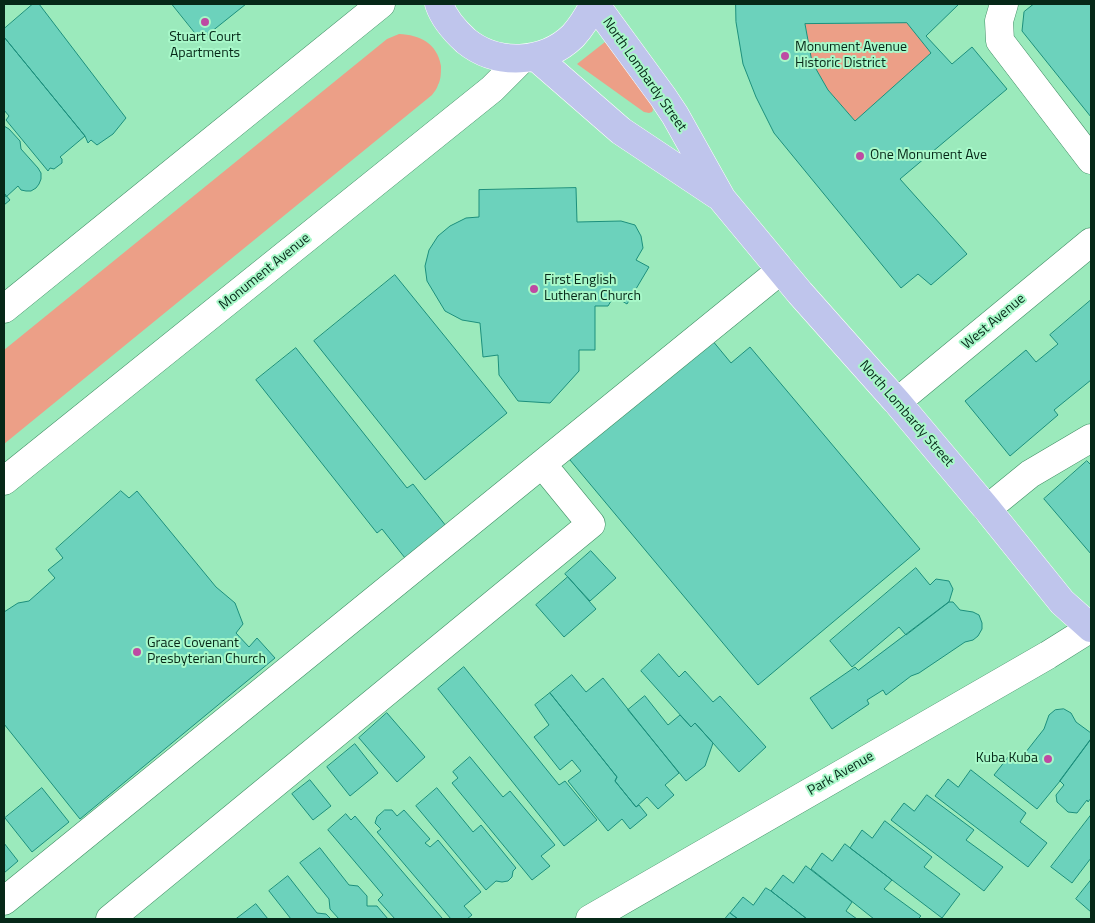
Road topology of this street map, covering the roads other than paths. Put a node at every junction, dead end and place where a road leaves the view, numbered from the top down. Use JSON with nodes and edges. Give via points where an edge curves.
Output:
{"nodes":[{"id":1,"x":381,"y":4,"type":"edge"},
{"id":2,"x":440,"y":4,"type":"edge"},
{"id":3,"x":594,"y":4,"type":"edge"},
{"id":4,"x":1004,"y":4,"type":"edge"},
{"id":5,"x":529,"y":58,"type":"junction"},
{"id":6,"x":1091,"y":160,"type":"edge"},
{"id":7,"x":722,"y":199,"type":"junction"},
{"id":8,"x":1091,"y":242,"type":"edge"},
{"id":9,"x":781,"y":270,"type":"junction"},
{"id":10,"x":4,"y":309,"type":"edge"},
{"id":11,"x":897,"y":402,"type":"junction"},
{"id":12,"x":1091,"y":438,"type":"edge"},
{"id":13,"x":542,"y":464,"type":"junction"},
{"id":14,"x":4,"y":481,"type":"edge"},
{"id":15,"x":987,"y":509,"type":"junction"},
{"id":16,"x":1091,"y":628,"type":"edge"},
{"id":17,"x":4,"y":901,"type":"edge"},
{"id":18,"x":110,"y":919,"type":"edge"},
{"id":19,"x":590,"y":919,"type":"edge"}],
"edges":[{"from":1,"to":10,"type":"street"},
{"from":2,"to":5,"type":"main road","via":[[441,11],[455,31],[474,47],[497,57]]},
{"from":3,"to":5,"type":"main road","via":[[572,37],[555,49]]},
{"from":3,"to":7,"type":"main road","name":"North Lombardy Street","via":[[667,103]]},
{"from":4,"to":6,"type":"street","via":[[999,21],[1000,41]]},
{"from":5,"to":7,"type":"main road","name":"North Lombardy Street","via":[[621,131]]},
{"from":5,"to":14,"type":"street","name":"Monument Avenue"},
{"from":7,"to":9,"type":"main road","name":"North Lombardy Street"},
{"from":8,"to":11,"type":"street","name":"West Avenue"},
{"from":9,"to":11,"type":"main road","name":"North Lombardy Street"},
{"from":9,"to":13,"type":"street","via":[[583,440]]},
{"from":11,"to":15,"type":"main road","name":"North Lombardy Street"},
{"from":12,"to":15,"type":"street","via":[[1030,474]]},
{"from":13,"to":17,"type":"street"},
{"from":13,"to":18,"type":"street","via":[[591,524]]},
{"from":15,"to":16,"type":"main road","name":"North Lombardy Street","via":[[1062,602]]},
{"from":16,"to":19,"type":"street","name":"Park Avenue"}]}
